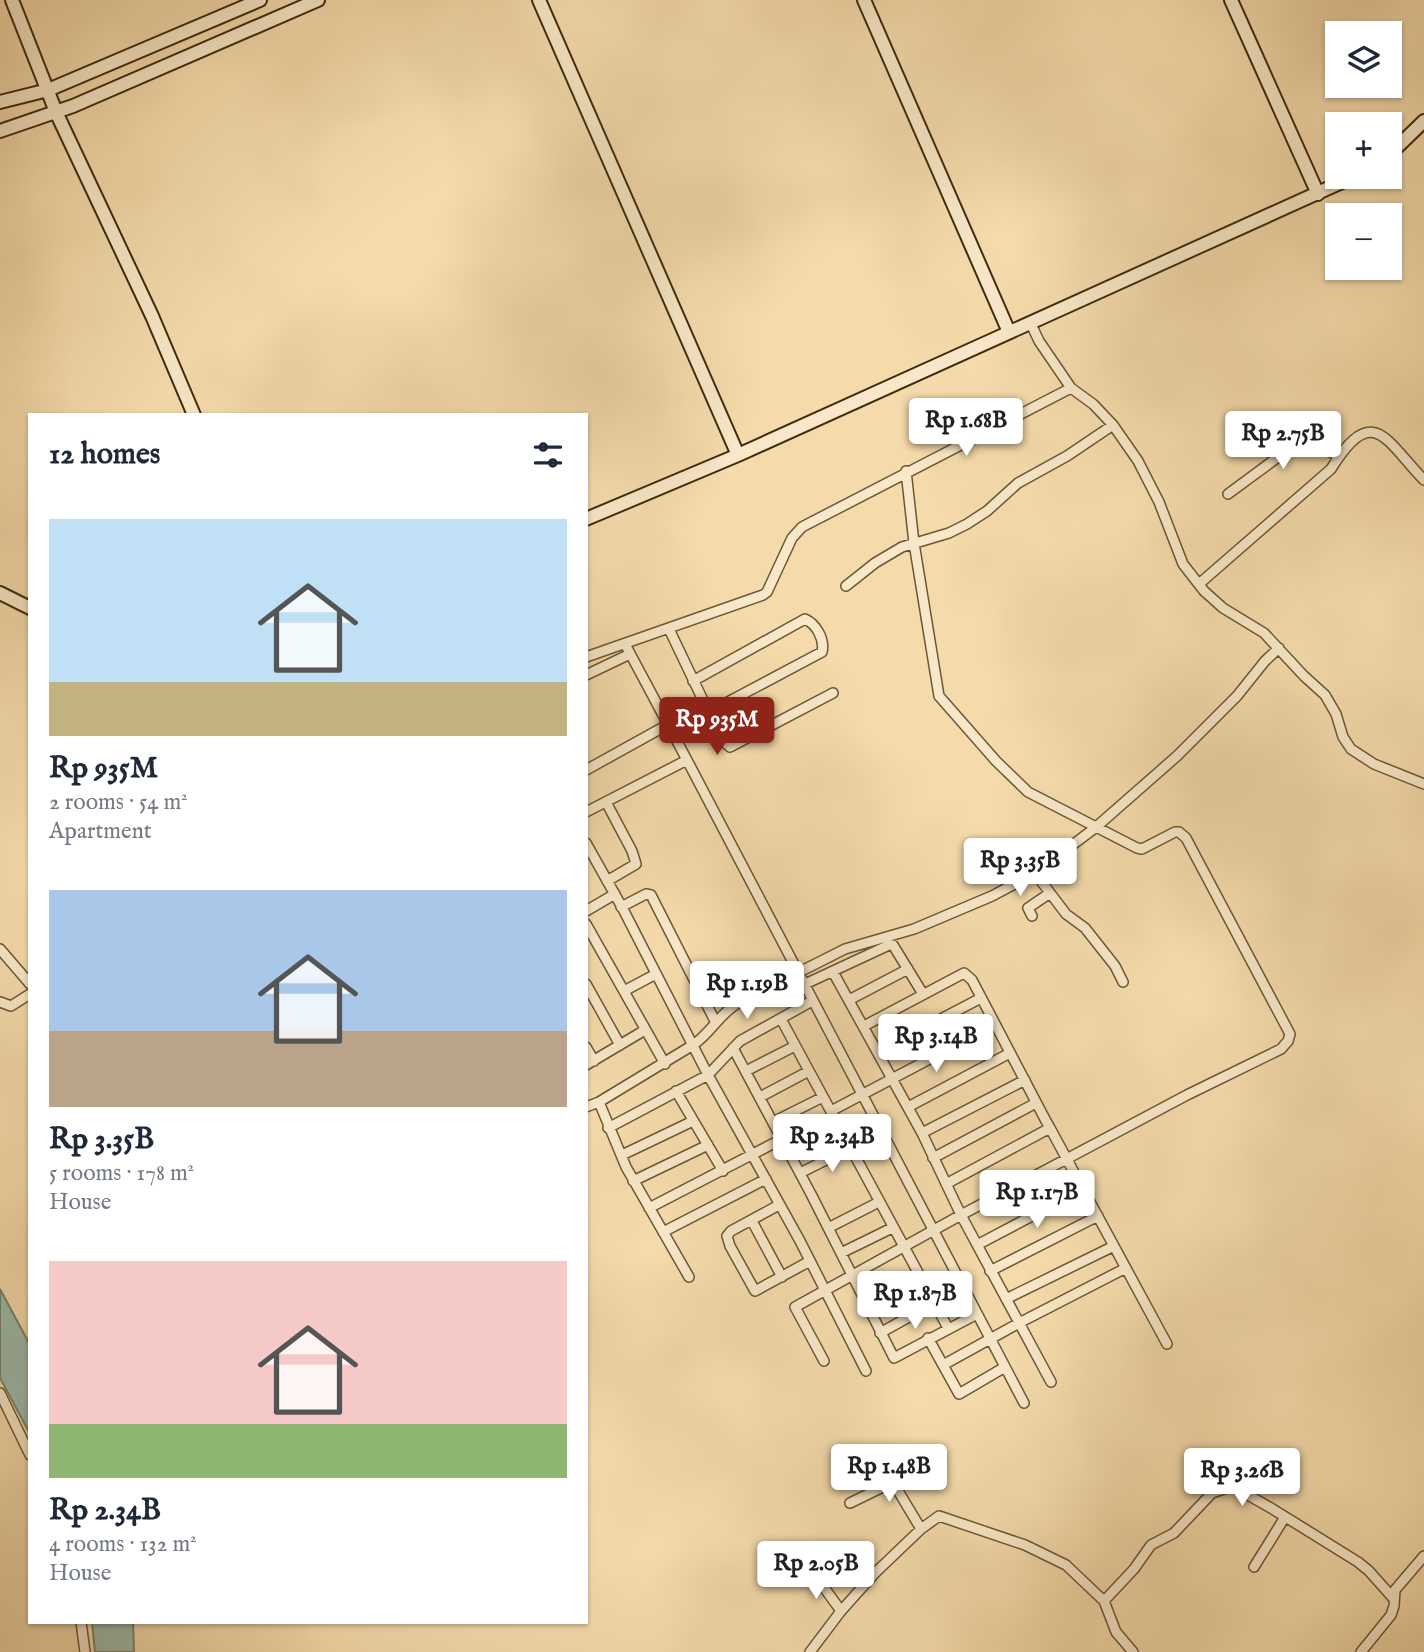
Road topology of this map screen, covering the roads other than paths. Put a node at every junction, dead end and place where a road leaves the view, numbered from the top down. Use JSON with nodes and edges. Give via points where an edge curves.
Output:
{"nodes":[{"id":1,"x":12,"y":0,"type":"edge"},
{"id":2,"x":260,"y":0,"type":"edge"},
{"id":3,"x":318,"y":0,"type":"edge"},
{"id":4,"x":540,"y":0,"type":"edge"},
{"id":5,"x":864,"y":0,"type":"edge"},
{"id":6,"x":1231,"y":0,"type":"edge"},
{"id":7,"x":48,"y":90,"type":"junction"},
{"id":8,"x":0,"y":102,"type":"edge"},
{"id":9,"x":56,"y":112,"type":"junction"},
{"id":10,"x":1424,"y":121,"type":"edge"},
{"id":11,"x":0,"y":131,"type":"edge"},
{"id":12,"x":1402,"y":142,"type":"edge"},
{"id":13,"x":1328,"y":189,"type":"edge"},
{"id":14,"x":1318,"y":194,"type":"junction"},
{"id":15,"x":1031,"y":324,"type":"junction"},
{"id":16,"x":1009,"y":332,"type":"junction"},
{"id":17,"x":1071,"y":388,"type":"junction"},
{"id":18,"x":193,"y":413,"type":"edge"},
{"id":19,"x":1113,"y":425,"type":"junction"},
{"id":20,"x":738,"y":455,"type":"junction"},
{"id":21,"x":1338,"y":458,"type":"junction"},
{"id":22,"x":906,"y":471,"type":"junction"},
{"id":23,"x":1424,"y":480,"type":"edge"},
{"id":24,"x":1228,"y":494,"type":"dead end"},
{"id":25,"x":588,"y":518,"type":"edge"},
{"id":26,"x":914,"y":543,"type":"junction"},
{"id":27,"x":1199,"y":584,"type":"junction"},
{"id":28,"x":846,"y":586,"type":"dead end"},
{"id":29,"x":0,"y":593,"type":"edge"},
{"id":30,"x":28,"y":607,"type":"edge"},
{"id":31,"x":669,"y":629,"type":"junction"},
{"id":32,"x":625,"y":644,"type":"junction"},
{"id":33,"x":1279,"y":648,"type":"junction"},
{"id":34,"x":630,"y":654,"type":"junction"},
{"id":35,"x":588,"y":656,"type":"edge"},
{"id":36,"x":588,"y":674,"type":"edge"},
{"id":37,"x":693,"y":681,"type":"junction"},
{"id":38,"x":833,"y":693,"type":"dead end"},
{"id":39,"x":709,"y":712,"type":"junction"},
{"id":40,"x":669,"y":724,"type":"junction"},
{"id":41,"x":687,"y":760,"type":"junction"},
{"id":42,"x":588,"y":769,"type":"edge"},
{"id":43,"x":1424,"y":784,"type":"edge"},
{"id":44,"x":606,"y":802,"type":"junction"},
{"id":45,"x":588,"y":811,"type":"edge"},
{"id":46,"x":1095,"y":828,"type":"junction"},
{"id":47,"x":588,"y":847,"type":"edge"},
{"id":48,"x":1035,"y":873,"type":"junction"},
{"id":49,"x":607,"y":881,"type":"junction"},
{"id":50,"x":1049,"y":893,"type":"junction"},
{"id":51,"x":615,"y":894,"type":"junction"},
{"id":52,"x":621,"y":906,"type":"junction"},
{"id":53,"x":588,"y":910,"type":"edge"},
{"id":54,"x":1032,"y":916,"type":"dead end"},
{"id":55,"x":589,"y":936,"type":"edge"},
{"id":56,"x":0,"y":949,"type":"edge"},
{"id":57,"x":908,"y":969,"type":"junction"},
{"id":58,"x":833,"y":972,"type":"junction"},
{"id":59,"x":656,"y":974,"type":"junction"},
{"id":60,"x":797,"y":974,"type":"junction"},
{"id":61,"x":28,"y":982,"type":"edge"},
{"id":62,"x":1123,"y":982,"type":"dead end"},
{"id":63,"x":803,"y":985,"type":"junction"},
{"id":64,"x":588,"y":988,"type":"edge"},
{"id":65,"x":624,"y":992,"type":"junction"},
{"id":66,"x":923,"y":994,"type":"junction"},
{"id":67,"x":28,"y":995,"type":"edge"},
{"id":68,"x":981,"y":998,"type":"junction"},
{"id":69,"x":849,"y":1000,"type":"junction"},
{"id":70,"x":0,"y":1002,"type":"edge"},
{"id":71,"x":812,"y":1002,"type":"junction"},
{"id":72,"x":781,"y":1020,"type":"junction"},
{"id":73,"x":715,"y":1021,"type":"junction"},
{"id":74,"x":994,"y":1025,"type":"junction"},
{"id":75,"x":864,"y":1026,"type":"junction"},
{"id":76,"x":645,"y":1030,"type":"junction"},
{"id":77,"x":620,"y":1045,"type":"junction"},
{"id":78,"x":693,"y":1045,"type":"junction"},
{"id":79,"x":795,"y":1046,"type":"junction"},
{"id":80,"x":733,"y":1048,"type":"junction"},
{"id":81,"x":878,"y":1052,"type":"junction"},
{"id":82,"x":1010,"y":1053,"type":"junction"},
{"id":83,"x":590,"y":1063,"type":"edge"},
{"id":84,"x":665,"y":1064,"type":"junction"},
{"id":85,"x":746,"y":1071,"type":"junction"},
{"id":86,"x":809,"y":1071,"type":"junction"},
{"id":87,"x":708,"y":1075,"type":"junction"},
{"id":88,"x":893,"y":1080,"type":"junction"},
{"id":89,"x":1024,"y":1080,"type":"junction"},
{"id":90,"x":676,"y":1091,"type":"junction"},
{"id":91,"x":863,"y":1096,"type":"junction"},
{"id":92,"x":760,"y":1097,"type":"junction"},
{"id":93,"x":822,"y":1097,"type":"junction"},
{"id":94,"x":1036,"y":1103,"type":"junction"},
{"id":95,"x":591,"y":1105,"type":"edge"},
{"id":96,"x":908,"y":1107,"type":"junction"},
{"id":97,"x":831,"y":1111,"type":"junction"},
{"id":98,"x":694,"y":1121,"type":"junction"},
{"id":99,"x":773,"y":1122,"type":"junction"},
{"id":100,"x":836,"y":1122,"type":"junction"},
{"id":101,"x":608,"y":1128,"type":"junction"},
{"id":102,"x":1050,"y":1128,"type":"junction"},
{"id":103,"x":922,"y":1133,"type":"junction"},
{"id":104,"x":782,"y":1139,"type":"junction"},
{"id":105,"x":708,"y":1145,"type":"junction"},
{"id":106,"x":850,"y":1148,"type":"junction"},
{"id":107,"x":788,"y":1150,"type":"junction"},
{"id":108,"x":622,"y":1155,"type":"junction"},
{"id":109,"x":752,"y":1156,"type":"junction"},
{"id":110,"x":933,"y":1158,"type":"junction"},
{"id":111,"x":1067,"y":1160,"type":"junction"},
{"id":112,"x":723,"y":1171,"type":"junction"},
{"id":113,"x":800,"y":1173,"type":"junction"},
{"id":114,"x":766,"y":1179,"type":"junction"},
{"id":115,"x":634,"y":1181,"type":"junction"},
{"id":116,"x":946,"y":1184,"type":"junction"},
{"id":117,"x":1083,"y":1189,"type":"junction"},
{"id":118,"x":879,"y":1202,"type":"junction"},
{"id":119,"x":779,"y":1205,"type":"junction"},
{"id":120,"x":649,"y":1208,"type":"junction"},
{"id":121,"x":961,"y":1215,"type":"junction"},
{"id":122,"x":1098,"y":1216,"type":"junction"},
{"id":123,"x":752,"y":1221,"type":"junction"},
{"id":124,"x":828,"y":1228,"type":"junction"},
{"id":125,"x":892,"y":1228,"type":"junction"},
{"id":126,"x":932,"y":1230,"type":"junction"},
{"id":127,"x":663,"y":1232,"type":"junction"},
{"id":128,"x":977,"y":1245,"type":"junction"},
{"id":129,"x":905,"y":1246,"type":"junction"},
{"id":130,"x":1114,"y":1246,"type":"junction"},
{"id":131,"x":841,"y":1253,"type":"junction"},
{"id":132,"x":810,"y":1261,"type":"junction"},
{"id":133,"x":1126,"y":1268,"type":"junction"},
{"id":134,"x":990,"y":1271,"type":"junction"},
{"id":135,"x":851,"y":1275,"type":"junction"},
{"id":136,"x":921,"y":1276,"type":"junction"},
{"id":137,"x":689,"y":1277,"type":"dead end"},
{"id":138,"x":782,"y":1277,"type":"junction"},
{"id":139,"x":826,"y":1292,"type":"junction"},
{"id":140,"x":1006,"y":1299,"type":"junction"},
{"id":141,"x":934,"y":1303,"type":"junction"},
{"id":142,"x":866,"y":1306,"type":"junction"},
{"id":143,"x":977,"y":1314,"type":"junction"},
{"id":144,"x":1019,"y":1323,"type":"junction"},
{"id":145,"x":948,"y":1328,"type":"junction"},
{"id":146,"x":880,"y":1332,"type":"junction"},
{"id":147,"x":928,"y":1338,"type":"junction"},
{"id":148,"x":989,"y":1338,"type":"junction"},
{"id":149,"x":1167,"y":1345,"type":"dead end"},
{"id":150,"x":824,"y":1361,"type":"dead end"},
{"id":151,"x":943,"y":1365,"type":"junction"},
{"id":152,"x":1005,"y":1367,"type":"junction"},
{"id":153,"x":866,"y":1371,"type":"dead end"},
{"id":154,"x":1051,"y":1382,"type":"dead end"},
{"id":155,"x":0,"y":1393,"type":"edge"},
{"id":156,"x":1024,"y":1404,"type":"dead end"},
{"id":157,"x":28,"y":1451,"type":"edge"},
{"id":158,"x":850,"y":1503,"type":"dead end"},
{"id":159,"x":1285,"y":1517,"type":"junction"},
{"id":160,"x":921,"y":1529,"type":"junction"},
{"id":161,"x":1424,"y":1556,"type":"edge"},
{"id":162,"x":1254,"y":1567,"type":"dead end"},
{"id":163,"x":815,"y":1575,"type":"dead end"},
{"id":164,"x":1393,"y":1598,"type":"junction"},
{"id":165,"x":1104,"y":1601,"type":"junction"},
{"id":166,"x":841,"y":1611,"type":"junction"},
{"id":167,"x":81,"y":1624,"type":"edge"},
{"id":168,"x":85,"y":1652,"type":"edge"},
{"id":169,"x":810,"y":1652,"type":"edge"},
{"id":170,"x":1133,"y":1652,"type":"edge"},
{"id":171,"x":1360,"y":1652,"type":"edge"}],
"edges":[{"from":1,"to":7,"type":"street"},
{"from":2,"to":7,"type":"street"},
{"from":3,"to":9,"type":"street"},
{"from":4,"to":20,"type":"street"},
{"from":5,"to":16,"type":"street"},
{"from":6,"to":14,"type":"street"},
{"from":7,"to":8,"type":"street"},
{"from":7,"to":9,"type":"street"},
{"from":9,"to":11,"type":"street"},
{"from":9,"to":18,"type":"street"},
{"from":10,"to":12,"type":"street"},
{"from":13,"to":14,"type":"street"},
{"from":14,"to":15,"type":"street"},
{"from":15,"to":16,"type":"street"},
{"from":15,"to":17,"type":"street"},
{"from":16,"to":20,"type":"street"},
{"from":17,"to":19,"type":"street"},
{"from":17,"to":22,"type":"street"},
{"from":19,"to":26,"type":"street","via":[[1018,483],[967,524]]},
{"from":19,"to":27,"type":"street","via":[[1142,468],[1183,564]]},
{"from":20,"to":25,"type":"street"},
{"from":21,"to":23,"type":"street","via":[[1351,441],[1375,432]]},
{"from":21,"to":24,"type":"street","via":[[1308,435]]},
{"from":21,"to":27,"type":"street","via":[[1318,481]]},
{"from":22,"to":26,"type":"street"},
{"from":22,"to":31,"type":"street","via":[[802,527],[763,595]]},
{"from":26,"to":28,"type":"street","via":[[886,556]]},
{"from":26,"to":46,"type":"street","via":[[939,696],[1028,792]]},
{"from":27,"to":33,"type":"street","via":[[1215,602]]},
{"from":29,"to":30,"type":"street"},
{"from":31,"to":32,"type":"street"},
{"from":31,"to":37,"type":"street"},
{"from":32,"to":34,"type":"street"},
{"from":32,"to":35,"type":"street"},
{"from":33,"to":43,"type":"street","via":[[1325,695],[1351,750]]},
{"from":33,"to":46,"type":"street","via":[[1177,755]]},
{"from":34,"to":36,"type":"street"},
{"from":34,"to":40,"type":"street"},
{"from":37,"to":39,"type":"street"},
{"from":37,"to":39,"type":"street","via":[[805,619],[818,632],[822,652]]},
{"from":38,"to":39,"type":"street","via":[[730,747]]},
{"from":40,"to":41,"type":"street"},
{"from":40,"to":42,"type":"street"},
{"from":41,"to":44,"type":"street"},
{"from":41,"to":60,"type":"street"},
{"from":44,"to":45,"type":"street"},
{"from":44,"to":49,"type":"street","via":[[636,864]]},
{"from":46,"to":48,"type":"street"},
{"from":46,"to":111,"type":"street","via":[[1142,849],[1175,832],[1186,838],[1290,1034],[1281,1049]]},
{"from":47,"to":49,"type":"street"},
{"from":48,"to":50,"type":"street"},
{"from":48,"to":60,"type":"street","via":[[992,896],[914,929],[845,949]]},
{"from":49,"to":51,"type":"street"},
{"from":50,"to":54,"type":"street","via":[[1028,908]]},
{"from":50,"to":62,"type":"street","via":[[1085,928]]},
{"from":51,"to":52,"type":"street"},
{"from":51,"to":53,"type":"street"},
{"from":52,"to":59,"type":"street"},
{"from":52,"to":73,"type":"street","via":[[650,895]]},
{"from":55,"to":65,"type":"street"},
{"from":56,"to":61,"type":"street"},
{"from":57,"to":58,"type":"street","via":[[897,949],[889,945]]},
{"from":57,"to":66,"type":"street"},
{"from":57,"to":69,"type":"street"},
{"from":58,"to":63,"type":"street"},
{"from":58,"to":69,"type":"street"},
{"from":59,"to":65,"type":"street"},
{"from":59,"to":78,"type":"street"},
{"from":60,"to":63,"type":"street"},
{"from":60,"to":73,"type":"street","via":[[728,1009]]},
{"from":63,"to":71,"type":"street"},
{"from":64,"to":77,"type":"street"},
{"from":65,"to":76,"type":"street"},
{"from":66,"to":68,"type":"street","via":[[964,973]]},
{"from":66,"to":75,"type":"street"},
{"from":67,"to":70,"type":"street","via":[[11,1006]]},
{"from":68,"to":74,"type":"street"},
{"from":68,"to":81,"type":"street"},
{"from":69,"to":75,"type":"street"},
{"from":71,"to":72,"type":"street"},
{"from":71,"to":91,"type":"street"},
{"from":72,"to":79,"type":"street"},
{"from":72,"to":80,"type":"street"},
{"from":73,"to":78,"type":"street"},
{"from":74,"to":82,"type":"street"},
{"from":74,"to":88,"type":"street"},
{"from":75,"to":81,"type":"street"},
{"from":76,"to":77,"type":"street"},
{"from":76,"to":84,"type":"street"},
{"from":77,"to":83,"type":"street"},
{"from":78,"to":84,"type":"street"},
{"from":78,"to":87,"type":"street"},
{"from":79,"to":85,"type":"street"},
{"from":79,"to":86,"type":"street"},
{"from":80,"to":85,"type":"street"},
{"from":80,"to":87,"type":"street"},
{"from":81,"to":88,"type":"street"},
{"from":82,"to":89,"type":"street"},
{"from":82,"to":96,"type":"street"},
{"from":84,"to":95,"type":"street"},
{"from":85,"to":92,"type":"street"},
{"from":86,"to":92,"type":"street"},
{"from":86,"to":93,"type":"street"},
{"from":87,"to":90,"type":"street"},
{"from":87,"to":109,"type":"street"},
{"from":88,"to":91,"type":"street"},
{"from":88,"to":96,"type":"street"},
{"from":89,"to":94,"type":"street"},
{"from":89,"to":103,"type":"street"},
{"from":90,"to":98,"type":"street"},
{"from":90,"to":101,"type":"street"},
{"from":91,"to":97,"type":"street"},
{"from":91,"to":126,"type":"street"},
{"from":92,"to":99,"type":"street"},
{"from":93,"to":97,"type":"street"},
{"from":93,"to":99,"type":"street"},
{"from":94,"to":102,"type":"street"},
{"from":94,"to":110,"type":"street"},
{"from":95,"to":101,"type":"street"},
{"from":96,"to":103,"type":"street"},
{"from":97,"to":100,"type":"street"},
{"from":98,"to":105,"type":"street"},
{"from":98,"to":108,"type":"street"},
{"from":99,"to":104,"type":"street"},
{"from":100,"to":106,"type":"street"},
{"from":100,"to":107,"type":"street"},
{"from":101,"to":108,"type":"street"},
{"from":102,"to":111,"type":"street"},
{"from":102,"to":116,"type":"street"},
{"from":103,"to":110,"type":"street"},
{"from":104,"to":107,"type":"street"},
{"from":104,"to":109,"type":"street"},
{"from":105,"to":112,"type":"street"},
{"from":105,"to":115,"type":"street"},
{"from":106,"to":113,"type":"street"},
{"from":106,"to":118,"type":"street"},
{"from":107,"to":113,"type":"street"},
{"from":108,"to":115,"type":"street"},
{"from":109,"to":112,"type":"street"},
{"from":109,"to":114,"type":"street"},
{"from":110,"to":116,"type":"street"},
{"from":111,"to":117,"type":"street"},
{"from":111,"to":121,"type":"street"},
{"from":112,"to":120,"type":"street"},
{"from":113,"to":124,"type":"street"},
{"from":114,"to":119,"type":"street"},
{"from":114,"to":127,"type":"street"},
{"from":115,"to":120,"type":"street"},
{"from":116,"to":121,"type":"street"},
{"from":117,"to":122,"type":"street"},
{"from":117,"to":128,"type":"street"},
{"from":118,"to":124,"type":"street"},
{"from":118,"to":125,"type":"street"},
{"from":119,"to":123,"type":"street"},
{"from":119,"to":132,"type":"street"},
{"from":120,"to":127,"type":"street"},
{"from":121,"to":126,"type":"street"},
{"from":121,"to":128,"type":"street"},
{"from":122,"to":130,"type":"street"},
{"from":122,"to":134,"type":"street"},
{"from":123,"to":138,"type":"street"},
{"from":123,"to":138,"type":"street","via":[[729,1233],[730,1246],[755,1291]]},
{"from":124,"to":131,"type":"street"},
{"from":125,"to":129,"type":"street"},
{"from":125,"to":131,"type":"street"},
{"from":126,"to":129,"type":"street"},
{"from":126,"to":143,"type":"street"},
{"from":127,"to":137,"type":"street"},
{"from":128,"to":134,"type":"street"},
{"from":129,"to":135,"type":"street"},
{"from":129,"to":136,"type":"street"},
{"from":130,"to":133,"type":"street"},
{"from":130,"to":140,"type":"street"},
{"from":131,"to":135,"type":"street"},
{"from":132,"to":138,"type":"street"},
{"from":132,"to":139,"type":"street"},
{"from":133,"to":144,"type":"street"},
{"from":133,"to":149,"type":"street"},
{"from":134,"to":140,"type":"street"},
{"from":135,"to":139,"type":"street"},
{"from":135,"to":142,"type":"street"},
{"from":136,"to":141,"type":"street"},
{"from":136,"to":142,"type":"street"},
{"from":139,"to":150,"type":"street","via":[[795,1307]]},
{"from":139,"to":153,"type":"street"},
{"from":140,"to":144,"type":"street"},
{"from":141,"to":145,"type":"street"},
{"from":141,"to":146,"type":"street"},
{"from":142,"to":146,"type":"street"},
{"from":143,"to":145,"type":"street"},
{"from":143,"to":148,"type":"street"},
{"from":144,"to":148,"type":"street"},
{"from":144,"to":154,"type":"street"},
{"from":145,"to":147,"type":"street"},
{"from":146,"to":147,"type":"street","via":[[894,1358]]},
{"from":147,"to":151,"type":"street"},
{"from":148,"to":151,"type":"street"},
{"from":148,"to":152,"type":"street"},
{"from":151,"to":152,"type":"street","via":[[959,1394]]},
{"from":152,"to":156,"type":"street"},
{"from":155,"to":157,"type":"street"},
{"from":158,"to":160,"type":"street","via":[[894,1484]]},
{"from":159,"to":162,"type":"street"},
{"from":159,"to":164,"type":"street","via":[[1364,1567]]},
{"from":159,"to":165,"type":"street","via":[[1237,1488],[1217,1490],[1174,1533],[1151,1545]]},
{"from":160,"to":165,"type":"street","via":[[939,1516],[1025,1545],[1074,1571]]},
{"from":160,"to":166,"type":"street"},
{"from":161,"to":164,"type":"street"},
{"from":163,"to":166,"type":"street"},
{"from":164,"to":171,"type":"street","via":[[1391,1615]]},
{"from":165,"to":170,"type":"street","via":[[1116,1632]]},
{"from":166,"to":169,"type":"street"},
{"from":167,"to":168,"type":"street"}]}
